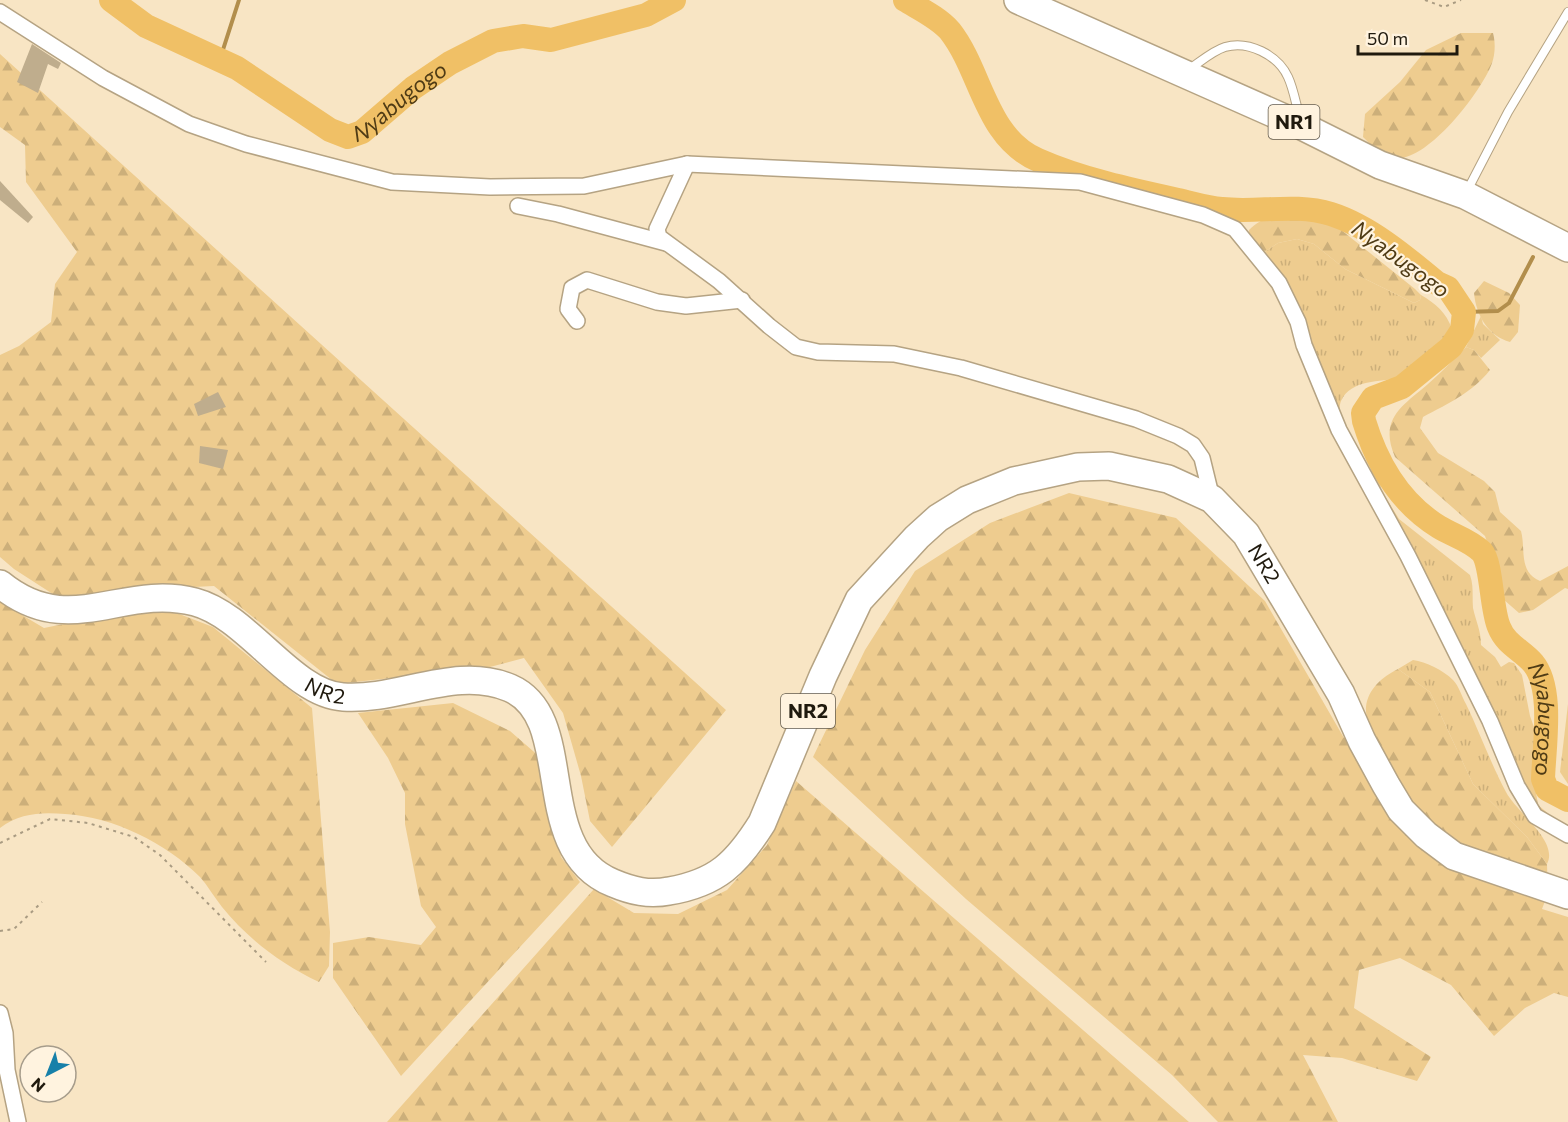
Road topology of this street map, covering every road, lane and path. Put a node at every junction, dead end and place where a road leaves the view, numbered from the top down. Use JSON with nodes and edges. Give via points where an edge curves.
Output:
{"nodes":[{"id":1,"x":1018,"y":0,"type":"edge"},
{"id":2,"x":1425,"y":0,"type":"edge"},
{"id":3,"x":1461,"y":0,"type":"edge"},
{"id":4,"x":0,"y":12,"type":"edge"},
{"id":5,"x":1568,"y":12,"type":"edge"},
{"id":6,"x":1182,"y":74,"type":"junction"},
{"id":7,"x":1302,"y":126,"type":"junction"},
{"id":8,"x":687,"y":164,"type":"junction"},
{"id":9,"x":1465,"y":195,"type":"junction"},
{"id":10,"x":518,"y":206,"type":"dead end"},
{"id":11,"x":666,"y":243,"type":"junction"},
{"id":12,"x":1568,"y":248,"type":"edge"},
{"id":13,"x":742,"y":300,"type":"junction"},
{"id":14,"x":577,"y":321,"type":"dead end"},
{"id":15,"x":1212,"y":499,"type":"junction"},
{"id":16,"x":0,"y":584,"type":"edge"},
{"id":17,"x":1568,"y":835,"type":"edge"},
{"id":18,"x":0,"y":843,"type":"edge"},
{"id":19,"x":1568,"y":895,"type":"edge"},
{"id":20,"x":42,"y":902,"type":"dead end"},
{"id":21,"x":0,"y":931,"type":"edge"},
{"id":22,"x":266,"y":963,"type":"dead end"},
{"id":23,"x":0,"y":1013,"type":"edge"},
{"id":24,"x":18,"y":1122,"type":"edge"}],
"edges":[{"from":1,"to":6,"type":"highway","number":"NR1"},
{"from":2,"to":3,"type":"path","via":[[1444,7]]},
{"from":4,"to":8,"type":"street","via":[[103,78],[189,124],[246,144],[392,182],[490,188],[584,186]]},
{"from":5,"to":9,"type":"lane","via":[[1508,112]]},
{"from":6,"to":7,"type":"highway","number":"NR1"},
{"from":6,"to":7,"type":"lane","via":[[1222,48],[1239,44],[1256,48],[1288,76]]},
{"from":7,"to":9,"type":"highway","number":"NR1","via":[[1380,165]]},
{"from":8,"to":11,"type":"street","via":[[657,229]]},
{"from":8,"to":17,"type":"street","via":[[1080,182],[1203,215],[1235,229],[1279,283],[1339,430],[1408,556],[1490,721],[1517,786],[1535,816]]},
{"from":9,"to":12,"type":"highway","number":"NR1"},
{"from":10,"to":11,"type":"street"},
{"from":11,"to":13,"type":"street"},
{"from":13,"to":14,"type":"street","via":[[686,306],[657,302],[587,280],[572,288],[568,309]]},
{"from":13,"to":15,"type":"street","via":[[786,340],[806,350],[894,354],[961,368],[1157,426],[1193,445],[1202,458]]},
{"from":15,"to":16,"type":"highway","name":"NR2","number":"NR2","via":[[1168,479],[1139,472],[1109,466],[1078,467],[1014,481],[967,500],[938,518],[859,600],[762,823],[749,844],[714,878],[698,886],[657,893],[642,893],[604,880],[577,857],[557,794],[550,747],[536,709],[513,690],[474,680],[376,695],[328,694],[308,684],[224,615],[195,602],[159,598],[83,611],[55,610],[26,602]]},
{"from":15,"to":19,"type":"highway","name":"NR2","number":"NR2","via":[[1260,553],[1341,694],[1401,810],[1454,856]]},
{"from":18,"to":22,"type":"path","via":[[50,819],[88,823],[134,837],[160,855]]},
{"from":20,"to":21,"type":"path","via":[[14,929]]},
{"from":23,"to":24,"type":"street"}]}
